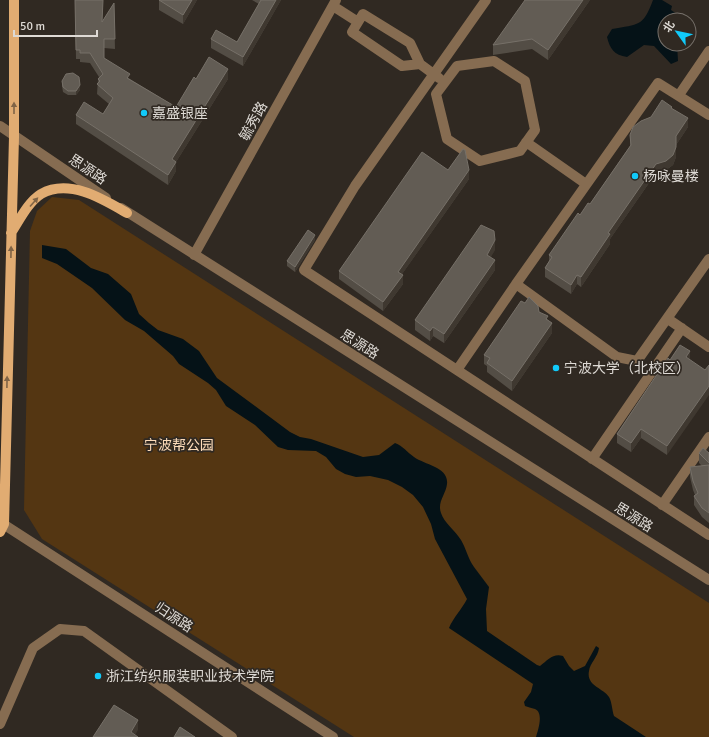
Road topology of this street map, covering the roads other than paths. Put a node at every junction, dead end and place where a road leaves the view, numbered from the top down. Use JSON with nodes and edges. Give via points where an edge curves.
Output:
{"nodes":[{"id":1,"x":14,"y":0,"type":"edge"},
{"id":2,"x":486,"y":0,"type":"edge"},
{"id":3,"x":334,"y":3,"type":"edge"},
{"id":4,"x":358,"y":22,"type":"junction"},
{"id":5,"x":709,"y":51,"type":"edge"},
{"id":6,"x":420,"y":64,"type":"junction"},
{"id":7,"x":434,"y":74,"type":"junction"},
{"id":8,"x":445,"y":83,"type":"junction"},
{"id":9,"x":679,"y":95,"type":"junction"},
{"id":10,"x":709,"y":115,"type":"edge"},
{"id":11,"x":0,"y":126,"type":"edge"},
{"id":12,"x":14,"y":137,"type":"junction"},
{"id":13,"x":526,"y":142,"type":"junction"},
{"id":14,"x":586,"y":184,"type":"junction"},
{"id":15,"x":128,"y":212,"type":"junction"},
{"id":16,"x":11,"y":233,"type":"junction"},
{"id":17,"x":194,"y":255,"type":"junction"},
{"id":18,"x":709,"y":259,"type":"edge"},
{"id":19,"x":516,"y":284,"type":"junction"},
{"id":20,"x":668,"y":319,"type":"junction"},
{"id":21,"x":682,"y":328,"type":"junction"},
{"id":22,"x":709,"y":347,"type":"edge"},
{"id":23,"x":457,"y":370,"type":"junction"},
{"id":24,"x":709,"y":437,"type":"edge"},
{"id":25,"x":592,"y":459,"type":"junction"},
{"id":26,"x":662,"y":504,"type":"junction"},
{"id":27,"x":1,"y":526,"type":"edge"},
{"id":28,"x":709,"y":535,"type":"edge"},
{"id":29,"x":709,"y":580,"type":"edge"},
{"id":30,"x":0,"y":724,"type":"edge"},
{"id":31,"x":232,"y":737,"type":"edge"},
{"id":32,"x":333,"y":737,"type":"edge"}],
"edges":[{"from":12,"to":1,"type":"main road","one_way":true},
{"from":2,"to":7,"type":"street"},
{"from":3,"to":4,"type":"street"},
{"from":3,"to":17,"type":"street","name":"毓秀路"},
{"from":4,"to":6,"type":"street","via":[[363,14],[410,43]]},
{"from":4,"to":6,"type":"street","via":[[352,32],[402,66]]},
{"from":5,"to":9,"type":"street"},
{"from":6,"to":7,"type":"street"},
{"from":7,"to":8,"type":"street"},
{"from":7,"to":23,"type":"street","via":[[355,186],[304,270]]},
{"from":8,"to":13,"type":"street","via":[[436,94],[447,140],[480,161],[520,151]]},
{"from":8,"to":13,"type":"street","via":[[457,66],[494,61],[525,81],[535,130]]},
{"from":9,"to":10,"type":"street"},
{"from":9,"to":14,"type":"street","via":[[658,83]]},
{"from":11,"to":12,"type":"street","name":"思源路"},
{"from":12,"to":15,"type":"street","name":"思源路"},
{"from":12,"to":16,"type":"main road"},
{"from":13,"to":14,"type":"street"},
{"from":14,"to":19,"type":"street"},
{"from":16,"to":15,"type":"main road","one_way":true,"via":[[41,194],[60,187],[93,194]]},
{"from":15,"to":17,"type":"street","name":"思源路"},
{"from":27,"to":16,"type":"main road","one_way":true},
{"from":17,"to":29,"type":"street","name":"思源路"},
{"from":18,"to":20,"type":"street"},
{"from":19,"to":20,"type":"street","via":[[617,357],[638,361]]},
{"from":19,"to":23,"type":"street"},
{"from":20,"to":21,"type":"street"},
{"from":21,"to":22,"type":"street"},
{"from":21,"to":25,"type":"street"},
{"from":23,"to":25,"type":"street"},
{"from":24,"to":26,"type":"street"},
{"from":25,"to":26,"type":"street"},
{"from":26,"to":28,"type":"street"},
{"from":27,"to":32,"type":"street","name":"归源路"},
{"from":30,"to":31,"type":"street","via":[[33,648],[60,629],[84,631]]}]}
